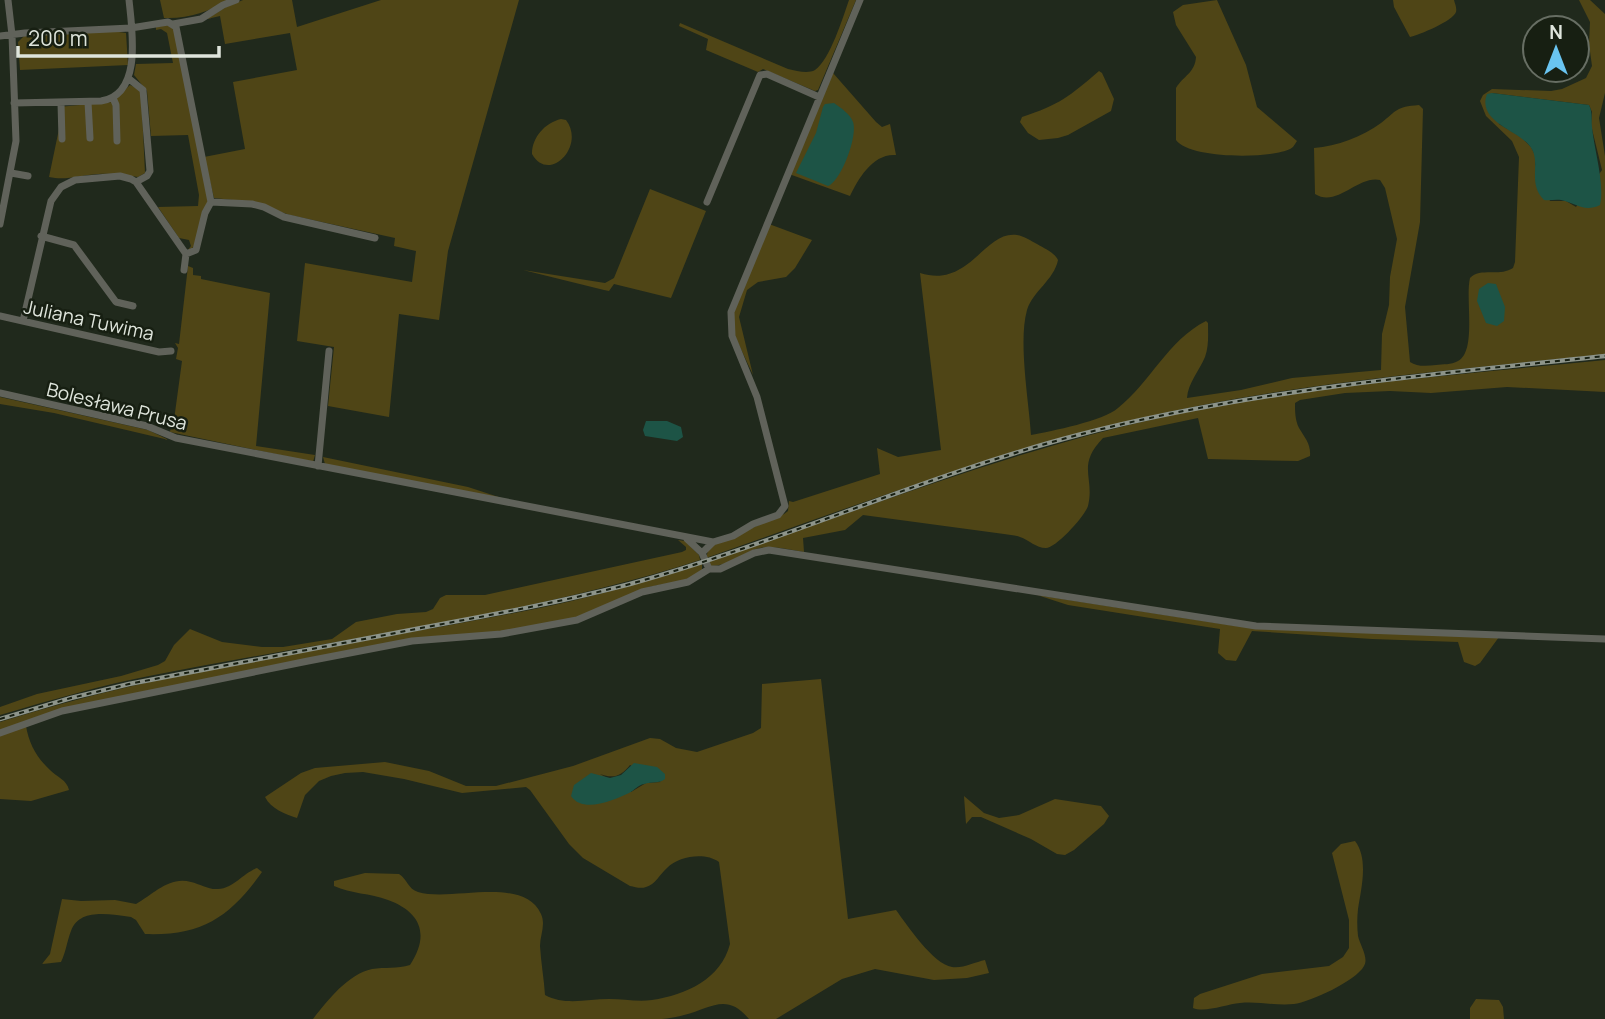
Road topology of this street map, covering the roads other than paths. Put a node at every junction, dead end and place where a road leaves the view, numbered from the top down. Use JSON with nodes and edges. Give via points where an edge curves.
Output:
{"nodes":[{"id":1,"x":8,"y":0,"type":"edge"},
{"id":2,"x":129,"y":0,"type":"edge"},
{"id":3,"x":236,"y":0,"type":"edge"},
{"id":4,"x":860,"y":0,"type":"edge"},
{"id":5,"x":173,"y":24,"type":"junction"},
{"id":6,"x":131,"y":28,"type":"junction"},
{"id":7,"x":12,"y":35,"type":"junction"},
{"id":8,"x":0,"y":36,"type":"edge"},
{"id":9,"x":128,"y":78,"type":"junction"},
{"id":10,"x":819,"y":97,"type":"junction"},
{"id":11,"x":113,"y":98,"type":"junction"},
{"id":12,"x":88,"y":102,"type":"junction"},
{"id":13,"x":14,"y":103,"type":"junction"},
{"id":14,"x":61,"y":103,"type":"junction"},
{"id":15,"x":90,"y":138,"type":"dead end"},
{"id":16,"x":62,"y":139,"type":"dead end"},
{"id":17,"x":117,"y":141,"type":"dead end"},
{"id":18,"x":11,"y":173,"type":"junction"},
{"id":19,"x":28,"y":176,"type":"dead end"},
{"id":20,"x":136,"y":182,"type":"junction"},
{"id":21,"x":211,"y":202,"type":"junction"},
{"id":22,"x":707,"y":202,"type":"dead end"},
{"id":23,"x":1,"y":214,"type":"edge"},
{"id":24,"x":0,"y":224,"type":"edge"},
{"id":25,"x":41,"y":236,"type":"junction"},
{"id":26,"x":375,"y":238,"type":"dead end"},
{"id":27,"x":186,"y":254,"type":"junction"},
{"id":28,"x":184,"y":270,"type":"dead end"},
{"id":29,"x":133,"y":306,"type":"dead end"},
{"id":30,"x":0,"y":316,"type":"edge"},
{"id":31,"x":23,"y":321,"type":"junction"},
{"id":32,"x":171,"y":351,"type":"dead end"},
{"id":33,"x":329,"y":351,"type":"dead end"},
{"id":34,"x":0,"y":393,"type":"edge"},
{"id":35,"x":318,"y":466,"type":"junction"},
{"id":36,"x":686,"y":538,"type":"junction"},
{"id":37,"x":713,"y":542,"type":"junction"},
{"id":38,"x":702,"y":553,"type":"junction"},
{"id":39,"x":709,"y":569,"type":"junction"},
{"id":40,"x":1605,"y":639,"type":"edge"},
{"id":41,"x":0,"y":733,"type":"edge"}],
"edges":[{"from":1,"to":7,"type":"street"},
{"from":2,"to":6,"type":"street"},
{"from":3,"to":5,"type":"street","via":[[201,19]]},
{"from":4,"to":10,"type":"street"},
{"from":5,"to":6,"type":"street"},
{"from":5,"to":21,"type":"street"},
{"from":6,"to":7,"type":"street"},
{"from":6,"to":9,"type":"street"},
{"from":7,"to":8,"type":"street"},
{"from":7,"to":13,"type":"street"},
{"from":9,"to":11,"type":"street"},
{"from":9,"to":20,"type":"street","via":[[143,90],[146,106],[149,171]]},
{"from":10,"to":22,"type":"street","via":[[762,73]]},
{"from":10,"to":37,"type":"street","via":[[730,317],[734,343],[757,397],[785,506],[778,515]]},
{"from":11,"to":12,"type":"street"},
{"from":11,"to":17,"type":"street"},
{"from":12,"to":14,"type":"street"},
{"from":12,"to":15,"type":"street"},
{"from":13,"to":14,"type":"street"},
{"from":13,"to":18,"type":"street","via":[[16,141]]},
{"from":14,"to":16,"type":"street"},
{"from":18,"to":19,"type":"street"},
{"from":18,"to":23,"type":"street"},
{"from":20,"to":25,"type":"street","via":[[120,176],[71,181],[51,201]]},
{"from":20,"to":27,"type":"street"},
{"from":21,"to":26,"type":"street","via":[[252,204],[284,217]]},
{"from":21,"to":27,"type":"street","via":[[196,250]]},
{"from":23,"to":24,"type":"street"},
{"from":25,"to":29,"type":"street","via":[[74,245],[116,302]]},
{"from":25,"to":31,"type":"street"},
{"from":27,"to":28,"type":"street"},
{"from":30,"to":31,"type":"street","name":"Juliana Tuwima"},
{"from":31,"to":32,"type":"street","name":"Juliana Tuwima"},
{"from":33,"to":35,"type":"street"},
{"from":34,"to":35,"type":"street","name":"Bolesława Prusa","via":[[147,426],[176,438]]},
{"from":35,"to":36,"type":"street","name":"Bolesława Prusa"},
{"from":36,"to":37,"type":"street","name":"Bolesława Prusa"},
{"from":36,"to":38,"type":"street"},
{"from":37,"to":38,"type":"street"},
{"from":38,"to":39,"type":"street"},
{"from":39,"to":40,"type":"street","via":[[720,569],[762,551],[777,551],[1256,626]]},
{"from":39,"to":41,"type":"street","via":[[688,582],[653,589],[577,620],[501,634],[412,641],[309,661],[62,711]]}]}
